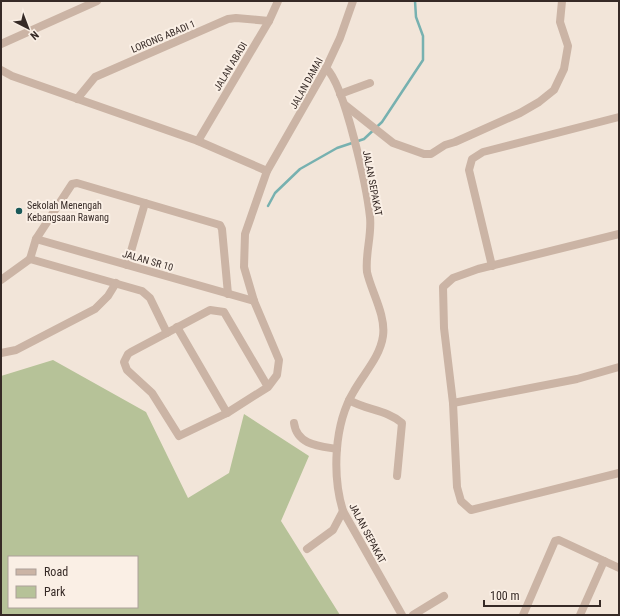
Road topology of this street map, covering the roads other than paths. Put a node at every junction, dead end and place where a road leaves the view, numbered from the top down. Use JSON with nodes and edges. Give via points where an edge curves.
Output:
{"nodes":[{"id":1,"x":97,"y":1,"type":"edge"},
{"id":2,"x":278,"y":1,"type":"edge"},
{"id":3,"x":353,"y":1,"type":"edge"},
{"id":4,"x":562,"y":1,"type":"edge"},
{"id":5,"x":269,"y":21,"type":"junction"},
{"id":6,"x":1,"y":44,"type":"edge"},
{"id":7,"x":326,"y":68,"type":"junction"},
{"id":8,"x":1,"y":70,"type":"edge"},
{"id":9,"x":370,"y":83,"type":"dead end"},
{"id":10,"x":340,"y":94,"type":"junction"},
{"id":11,"x":77,"y":99,"type":"junction"},
{"id":12,"x":345,"y":105,"type":"junction"},
{"id":13,"x":619,"y":118,"type":"edge"},
{"id":14,"x":198,"y":141,"type":"junction"},
{"id":15,"x":267,"y":170,"type":"junction"},
{"id":16,"x":145,"y":203,"type":"junction"},
{"id":17,"x":619,"y":234,"type":"edge"},
{"id":18,"x":36,"y":238,"type":"junction"},
{"id":19,"x":30,"y":259,"type":"junction"},
{"id":20,"x":127,"y":265,"type":"junction"},
{"id":21,"x":492,"y":266,"type":"junction"},
{"id":22,"x":1,"y":280,"type":"edge"},
{"id":23,"x":116,"y":283,"type":"junction"},
{"id":24,"x":228,"y":294,"type":"junction"},
{"id":25,"x":254,"y":301,"type":"junction"},
{"id":26,"x":177,"y":327,"type":"junction"},
{"id":27,"x":167,"y":333,"type":"junction"},
{"id":28,"x":1,"y":353,"type":"edge"},
{"id":29,"x":619,"y":367,"type":"edge"},
{"id":30,"x":268,"y":387,"type":"junction"},
{"id":31,"x":349,"y":400,"type":"junction"},
{"id":32,"x":453,"y":403,"type":"junction"},
{"id":33,"x":227,"y":413,"type":"junction"},
{"id":34,"x":294,"y":423,"type":"dead end"},
{"id":35,"x":337,"y":449,"type":"junction"},
{"id":36,"x":619,"y":472,"type":"edge"},
{"id":37,"x":397,"y":476,"type":"dead end"},
{"id":38,"x":343,"y":511,"type":"junction"},
{"id":39,"x":307,"y":549,"type":"dead end"},
{"id":40,"x":604,"y":561,"type":"junction"},
{"id":41,"x":619,"y":568,"type":"edge"},
{"id":42,"x":444,"y":596,"type":"dead end"},
{"id":43,"x":402,"y":615,"type":"edge"},
{"id":44,"x":413,"y":615,"type":"edge"},
{"id":45,"x":524,"y":615,"type":"edge"},
{"id":46,"x":580,"y":615,"type":"edge"}],
"edges":[{"from":1,"to":6,"type":"street"},
{"from":2,"to":5,"type":"street","name":"JALAN ABADI"},
{"from":3,"to":7,"type":"street","name":"JALAN DAMAI"},
{"from":4,"to":12,"type":"street","via":[[560,22],[568,46],[564,69],[554,90],[539,102],[508,118],[445,145],[431,154],[424,154],[393,143]]},
{"from":5,"to":11,"type":"street","name":"LORONG ABADI 1","via":[[228,19],[95,77]]},
{"from":5,"to":14,"type":"street","name":"JALAN ABADI"},
{"from":7,"to":10,"type":"street","name":"JALAN SEPAKAT","via":[[332,74]]},
{"from":7,"to":15,"type":"street","name":"JALAN DAMAI"},
{"from":8,"to":11,"type":"street"},
{"from":9,"to":10,"type":"street"},
{"from":10,"to":12,"type":"street","name":"JALAN SEPAKAT"},
{"from":11,"to":14,"type":"street"},
{"from":12,"to":31,"type":"street","name":"JALAN SEPAKAT","via":[[370,219],[367,271],[384,333],[381,349]]},
{"from":13,"to":21,"type":"street","via":[[483,152],[472,159],[469,170]]},
{"from":14,"to":15,"type":"street"},
{"from":15,"to":25,"type":"street","name":"JALAN DAMAI","via":[[245,234],[244,267]]},
{"from":16,"to":18,"type":"street","via":[[75,183]]},
{"from":16,"to":20,"type":"street"},
{"from":16,"to":24,"type":"street","via":[[220,225]]},
{"from":17,"to":21,"type":"street"},
{"from":18,"to":19,"type":"street"},
{"from":18,"to":20,"type":"street","name":"JALAN SR 10"},
{"from":19,"to":22,"type":"street"},
{"from":19,"to":23,"type":"street"},
{"from":20,"to":24,"type":"street","name":"JALAN SR 10"},
{"from":21,"to":32,"type":"street","via":[[453,278],[443,287],[444,328]]},
{"from":23,"to":27,"type":"street","via":[[146,294]]},
{"from":23,"to":28,"type":"street","via":[[95,309],[16,350]]},
{"from":24,"to":25,"type":"street","name":"JALAN SR 10"},
{"from":25,"to":30,"type":"street","name":"JALAN DAMAI","via":[[279,360],[277,375]]},
{"from":26,"to":27,"type":"street"},
{"from":26,"to":30,"type":"street","via":[[210,310],[224,312]]},
{"from":26,"to":33,"type":"street"},
{"from":27,"to":33,"type":"street","via":[[128,354],[124,362],[127,370],[151,391],[179,436]]},
{"from":29,"to":32,"type":"street","via":[[577,379]]},
{"from":30,"to":33,"type":"street"},
{"from":31,"to":35,"type":"street","name":"JALAN SEPAKAT","via":[[341,422]]},
{"from":31,"to":37,"type":"street","via":[[395,417],[402,424]]},
{"from":32,"to":36,"type":"street","via":[[457,487],[461,501],[471,510]]},
{"from":34,"to":35,"type":"street","via":[[295,432],[301,439],[318,446]]},
{"from":35,"to":38,"type":"street","name":"JALAN SEPAKAT","via":[[339,498]]},
{"from":38,"to":39,"type":"street","via":[[333,530]]},
{"from":38,"to":43,"type":"street","name":"JALAN SEPAKAT"},
{"from":40,"to":41,"type":"street"},
{"from":40,"to":45,"type":"street","via":[[559,540],[555,541]]},
{"from":40,"to":46,"type":"street"},
{"from":42,"to":44,"type":"street"}]}
